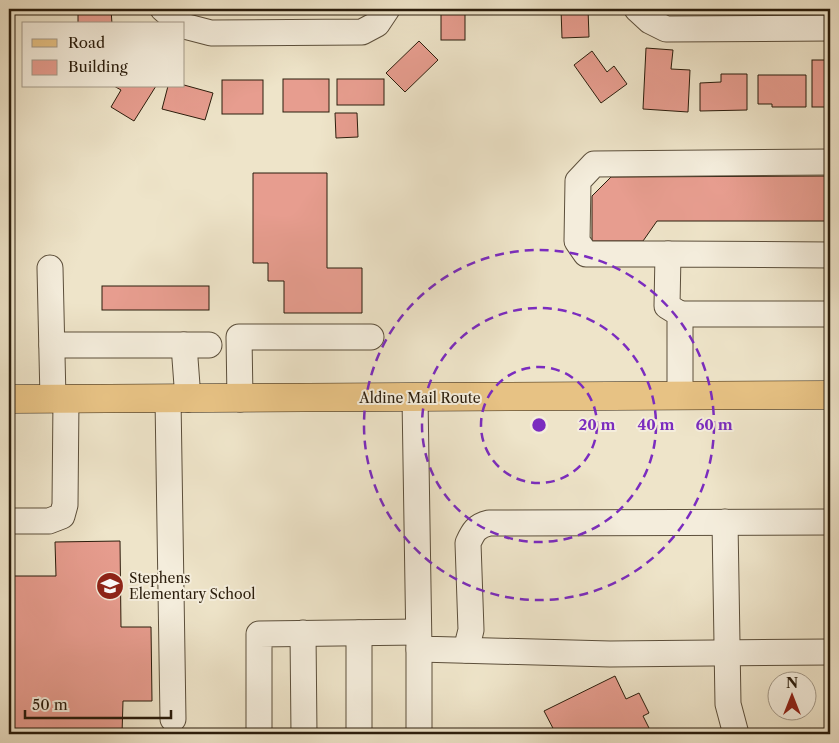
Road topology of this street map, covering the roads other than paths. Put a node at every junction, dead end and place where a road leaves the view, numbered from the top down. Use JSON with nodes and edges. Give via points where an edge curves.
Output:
{"nodes":[{"id":1,"x":163,"y":9,"type":"edge"},
{"id":2,"x":386,"y":9,"type":"edge"},
{"id":3,"x":637,"y":9,"type":"edge"},
{"id":4,"x":178,"y":22,"type":"edge"},
{"id":5,"x":185,"y":26,"type":"edge"},
{"id":6,"x":830,"y":28,"type":"edge"},
{"id":7,"x":830,"y":162,"type":"edge"},
{"id":8,"x":668,"y":254,"type":"junction"},
{"id":9,"x":830,"y":254,"type":"edge"},
{"id":10,"x":50,"y":268,"type":"dead end"},
{"id":11,"x":680,"y":314,"type":"junction"},
{"id":12,"x":830,"y":314,"type":"edge"},
{"id":13,"x":371,"y":336,"type":"dead end"},
{"id":14,"x":52,"y":345,"type":"junction"},
{"id":15,"x":184,"y":345,"type":"junction"},
{"id":16,"x":209,"y":345,"type":"dead end"},
{"id":17,"x":830,"y":395,"type":"edge"},
{"id":18,"x":680,"y":396,"type":"junction"},
{"id":19,"x":415,"y":398,"type":"junction"},
{"id":20,"x":9,"y":399,"type":"edge"},
{"id":21,"x":60,"y":399,"type":"junction"},
{"id":22,"x":178,"y":399,"type":"junction"},
{"id":23,"x":240,"y":399,"type":"junction"},
{"id":24,"x":9,"y":521,"type":"edge"},
{"id":25,"x":724,"y":522,"type":"junction"},
{"id":26,"x":830,"y":522,"type":"edge"},
{"id":27,"x":358,"y":632,"type":"junction"},
{"id":28,"x":303,"y":633,"type":"junction"},
{"id":29,"x":418,"y":640,"type":"junction"},
{"id":30,"x":466,"y":650,"type":"junction"},
{"id":31,"x":830,"y":652,"type":"edge"},
{"id":32,"x":728,"y":653,"type":"junction"},
{"id":33,"x":172,"y":729,"type":"edge"},
{"id":34,"x":259,"y":734,"type":"edge"},
{"id":35,"x":304,"y":734,"type":"edge"},
{"id":36,"x":359,"y":734,"type":"edge"},
{"id":37,"x":419,"y":734,"type":"edge"},
{"id":38,"x":736,"y":734,"type":"edge"}],
"edges":[{"from":1,"to":4,"type":"street"},
{"from":2,"to":5,"type":"street","via":[[377,24],[362,32],[211,33]]},
{"from":3,"to":6,"type":"street","via":[[666,29]]},
{"from":7,"to":8,"type":"street","via":[[594,164],[578,181],[577,241],[586,254]]},
{"from":8,"to":9,"type":"street"},
{"from":8,"to":11,"type":"street","via":[[667,306]]},
{"from":10,"to":14,"type":"street"},
{"from":11,"to":12,"type":"street"},
{"from":11,"to":18,"type":"street"},
{"from":13,"to":23,"type":"street","via":[[239,337]]},
{"from":14,"to":15,"type":"street"},
{"from":14,"to":21,"type":"street"},
{"from":15,"to":16,"type":"street"},
{"from":15,"to":22,"type":"street"},
{"from":17,"to":18,"type":"main road","name":"Aldine Mail Route"},
{"from":18,"to":19,"type":"main road","name":"Aldine Mail Route"},
{"from":19,"to":23,"type":"main road","name":"Aldine Mail Route"},
{"from":19,"to":29,"type":"street"},
{"from":20,"to":21,"type":"main road","name":"Aldine Mail Route"},
{"from":21,"to":22,"type":"main road","name":"Aldine Mail Route"},
{"from":21,"to":24,"type":"street","via":[[62,516],[49,521]]},
{"from":22,"to":23,"type":"main road","name":"Aldine Mail Route"},
{"from":22,"to":33,"type":"street"},
{"from":25,"to":26,"type":"street"},
{"from":25,"to":30,"type":"street","via":[[480,525],[468,543],[471,630]]},
{"from":25,"to":32,"type":"street"},
{"from":27,"to":28,"type":"street"},
{"from":27,"to":29,"type":"street"},
{"from":27,"to":36,"type":"street"},
{"from":28,"to":34,"type":"street","via":[[259,634]]},
{"from":28,"to":35,"type":"street"},
{"from":29,"to":30,"type":"street"},
{"from":29,"to":37,"type":"street"},
{"from":30,"to":32,"type":"street"},
{"from":31,"to":32,"type":"street"},
{"from":32,"to":38,"type":"street","via":[[728,704]]}]}
